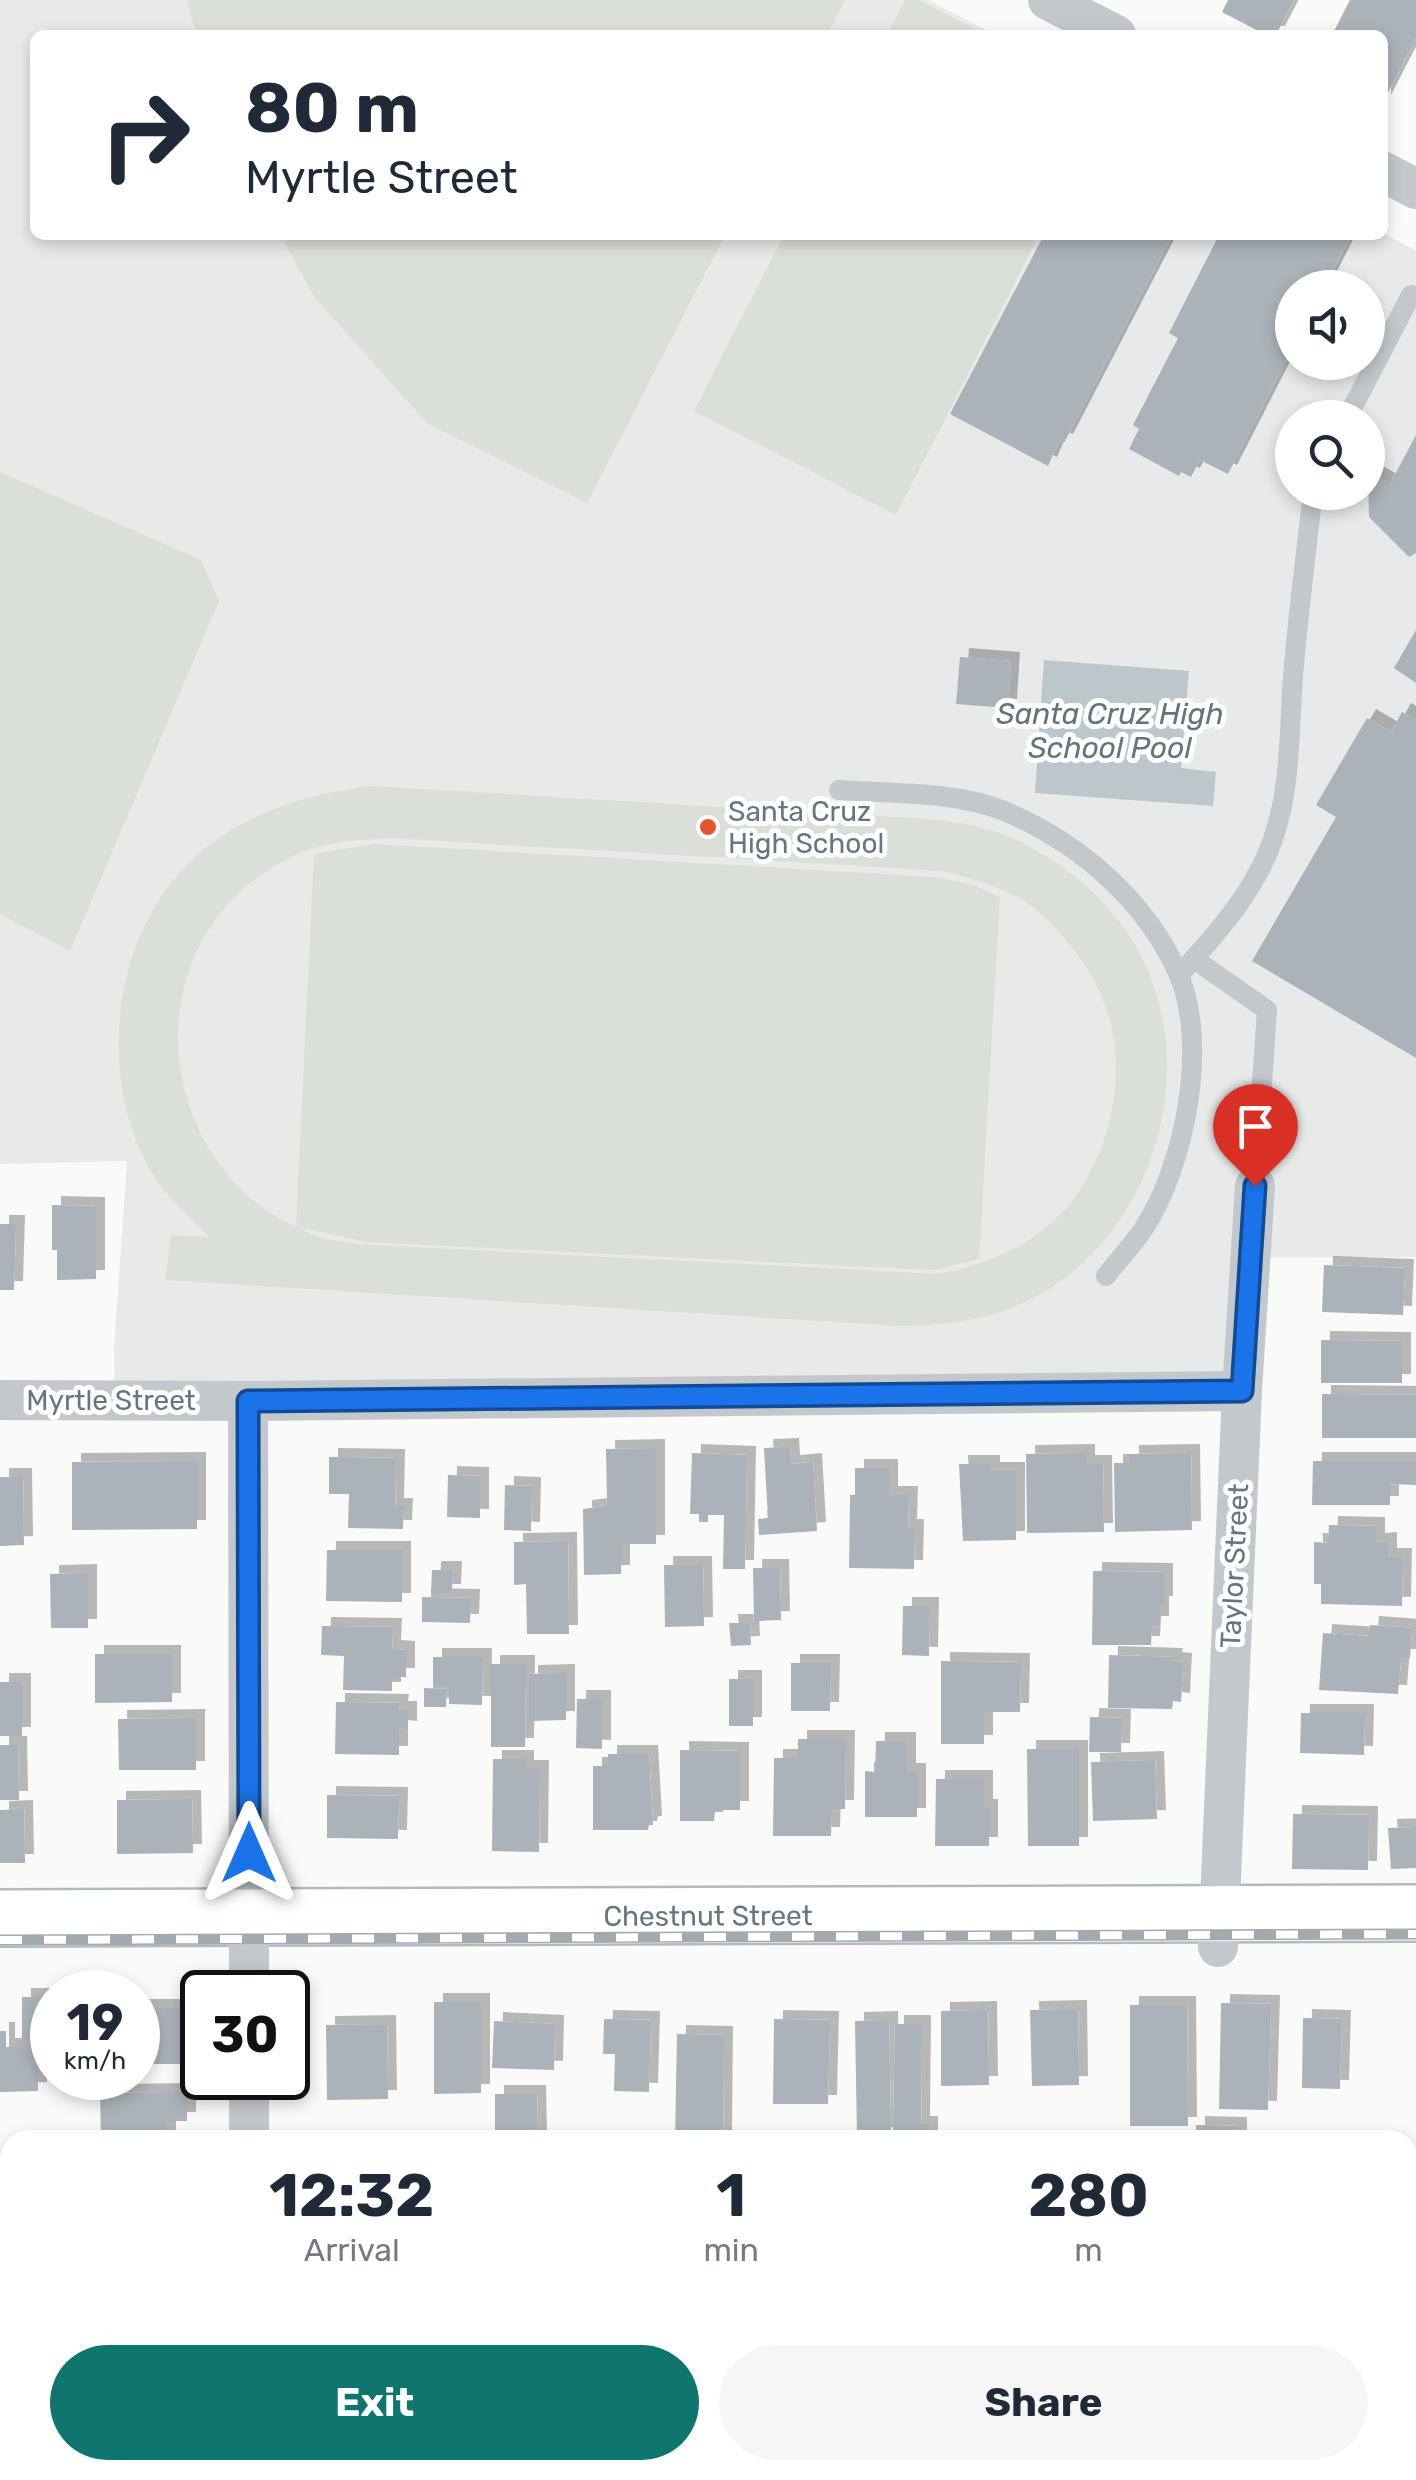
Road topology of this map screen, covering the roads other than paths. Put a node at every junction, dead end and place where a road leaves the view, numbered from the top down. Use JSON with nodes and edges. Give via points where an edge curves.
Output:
{"nodes":[{"id":1,"x":1048,"y":0,"type":"edge"},
{"id":2,"x":1106,"y":30,"type":"edge"},
{"id":3,"x":1388,"y":175,"type":"edge"},
{"id":4,"x":1416,"y":188,"type":"edge"},
{"id":5,"x":1416,"y":298,"type":"edge"},
{"id":6,"x":1356,"y":400,"type":"edge"},
{"id":7,"x":1311,"y":510,"type":"edge"},
{"id":8,"x":840,"y":790,"type":"dead end"},
{"id":9,"x":1186,"y":967,"type":"junction"},
{"id":10,"x":1255,"y":1186,"type":"joint"},
{"id":11,"x":1106,"y":1276,"type":"dead end"},
{"id":12,"x":1242,"y":1391,"type":"junction"},
{"id":13,"x":0,"y":1400,"type":"edge"},
{"id":14,"x":248,"y":1401,"type":"junction"},
{"id":15,"x":1416,"y":1913,"type":"edge"},
{"id":16,"x":0,"y":1918,"type":"edge"},
{"id":17,"x":1219,"y":1930,"type":"junction"},
{"id":18,"x":1416,"y":1948,"type":"edge"},
{"id":19,"x":0,"y":1952,"type":"edge"},
{"id":20,"x":249,"y":1954,"type":"edge"},
{"id":21,"x":249,"y":2100,"type":"edge"},
{"id":22,"x":250,"y":2130,"type":"edge"}],
"edges":[{"from":1,"to":2,"type":"street"},
{"from":3,"to":4,"type":"street"},
{"from":5,"to":6,"type":"lane","via":[[1411,295]]},
{"from":7,"to":9,"type":"lane","via":[[1284,802],[1274,839],[1215,937]]},
{"from":8,"to":9,"type":"lane","via":[[970,803],[1054,835],[1088,857]]},
{"from":9,"to":10,"type":"lane","via":[[1267,1010]]},
{"from":9,"to":11,"type":"lane","via":[[1191,1054],[1185,1128],[1144,1228]]},
{"from":10,"to":12,"type":"street","name":"Taylor Street"},
{"from":12,"to":14,"type":"street","name":"Myrtle Street"},
{"from":12,"to":17,"type":"street","name":"Taylor Street"},
{"from":13,"to":14,"type":"street","name":"Myrtle Street"},
{"from":14,"to":20,"type":"street"},
{"from":15,"to":17,"type":"main road","name":"Chestnut Street"},
{"from":16,"to":20,"type":"main road","name":"Chestnut Street"},
{"from":17,"to":18,"type":"main road","name":"Chestnut Street"},
{"from":17,"to":20,"type":"main road","name":"Chestnut Street"},
{"from":19,"to":20,"type":"main road","name":"Chestnut Street"},
{"from":21,"to":22,"type":"street"}]}
